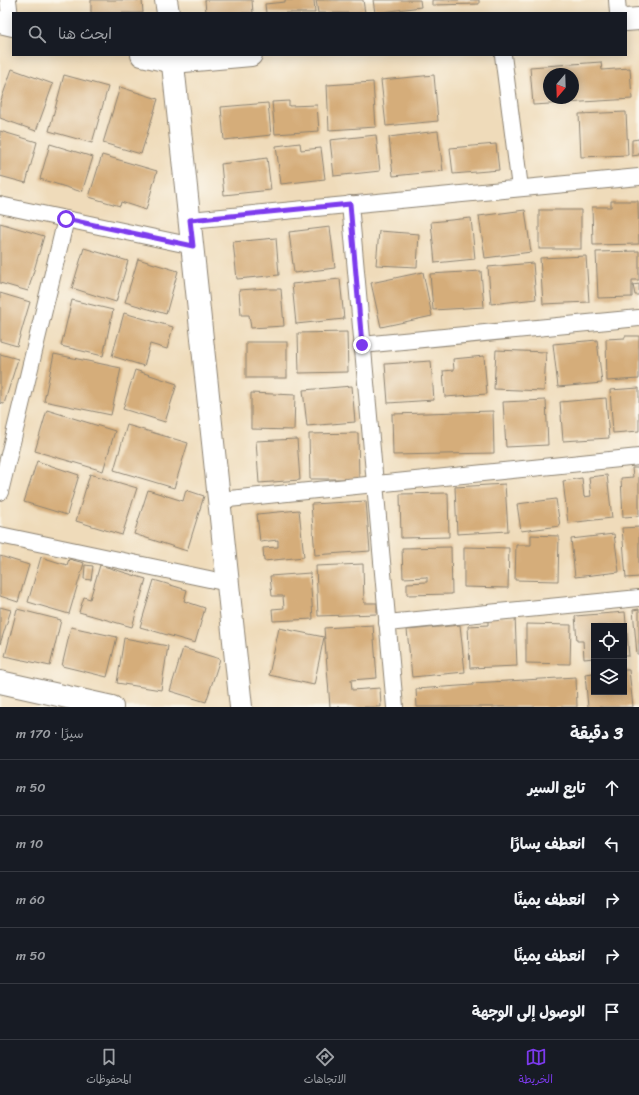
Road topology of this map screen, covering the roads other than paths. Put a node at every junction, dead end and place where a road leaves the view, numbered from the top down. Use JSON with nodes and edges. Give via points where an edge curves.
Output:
{"nodes":[{"id":1,"x":8,"y":0,"type":"edge"},
{"id":2,"x":166,"y":0,"type":"edge"},
{"id":3,"x":617,"y":0,"type":"edge"},
{"id":4,"x":168,"y":12,"type":"edge"},
{"id":5,"x":618,"y":12,"type":"edge"},
{"id":6,"x":639,"y":19,"type":"edge"},
{"id":7,"x":627,"y":20,"type":"edge"},
{"id":8,"x":8,"y":24,"type":"edge"},
{"id":9,"x":150,"y":56,"type":"edge"},
{"id":10,"x":232,"y":56,"type":"edge"},
{"id":11,"x":503,"y":56,"type":"edge"},
{"id":12,"x":173,"y":59,"type":"edge"},
{"id":13,"x":639,"y":177,"type":"edge"},
{"id":14,"x":520,"y":188,"type":"junction"},
{"id":15,"x":350,"y":204,"type":"junction"},
{"id":16,"x":0,"y":205,"type":"edge"},
{"id":17,"x":66,"y":219,"type":"junction"},
{"id":18,"x":190,"y":220,"type":"junction"},
{"id":19,"x":193,"y":246,"type":"junction"},
{"id":20,"x":639,"y":318,"type":"edge"},
{"id":21,"x":362,"y":345,"type":"junction"},
{"id":22,"x":639,"y":457,"type":"edge"},
{"id":23,"x":375,"y":484,"type":"junction"},
{"id":24,"x":0,"y":492,"type":"edge"},
{"id":25,"x":219,"y":500,"type":"junction"},
{"id":26,"x":0,"y":536,"type":"edge"},
{"id":27,"x":228,"y":583,"type":"junction"},
{"id":28,"x":639,"y":598,"type":"edge"},
{"id":29,"x":387,"y":623,"type":"junction"},
{"id":30,"x":0,"y":682,"type":"edge"},
{"id":31,"x":112,"y":707,"type":"edge"},
{"id":32,"x":241,"y":707,"type":"edge"},
{"id":33,"x":395,"y":707,"type":"edge"}],
"edges":[{"from":1,"to":8,"type":"street"},
{"from":2,"to":4,"type":"street"},
{"from":3,"to":5,"type":"street"},
{"from":6,"to":7,"type":"street"},
{"from":9,"to":12,"type":"street"},
{"from":10,"to":12,"type":"street"},
{"from":11,"to":14,"type":"street"},
{"from":12,"to":18,"type":"street"},
{"from":13,"to":14,"type":"street"},
{"from":14,"to":15,"type":"street"},
{"from":15,"to":18,"type":"street"},
{"from":15,"to":21,"type":"street"},
{"from":16,"to":17,"type":"street"},
{"from":17,"to":19,"type":"street"},
{"from":17,"to":24,"type":"street"},
{"from":18,"to":19,"type":"street"},
{"from":19,"to":25,"type":"street"},
{"from":20,"to":21,"type":"street"},
{"from":21,"to":23,"type":"street"},
{"from":22,"to":23,"type":"street"},
{"from":23,"to":25,"type":"street"},
{"from":23,"to":29,"type":"street"},
{"from":25,"to":27,"type":"street"},
{"from":26,"to":27,"type":"street"},
{"from":27,"to":32,"type":"street"},
{"from":28,"to":29,"type":"street"},
{"from":29,"to":33,"type":"street"},
{"from":30,"to":31,"type":"street"}]}
